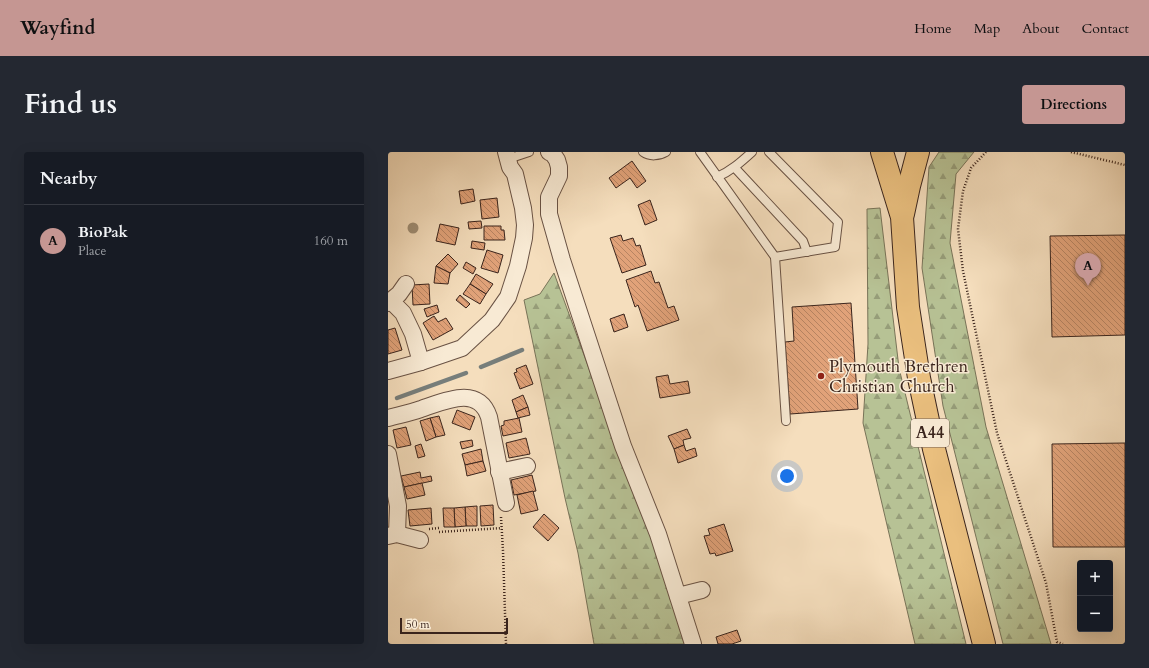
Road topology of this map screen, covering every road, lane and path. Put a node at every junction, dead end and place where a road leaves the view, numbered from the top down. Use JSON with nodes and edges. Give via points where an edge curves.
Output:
{"nodes":[{"id":1,"x":529,"y":152,"type":"edge"},
{"id":2,"x":549,"y":152,"type":"edge"},
{"id":3,"x":643,"y":152,"type":"edge"},
{"id":4,"x":666,"y":152,"type":"edge"},
{"id":5,"x":700,"y":152,"type":"edge"},
{"id":6,"x":752,"y":152,"type":"edge"},
{"id":7,"x":769,"y":152,"type":"edge"},
{"id":8,"x":882,"y":152,"type":"edge"},
{"id":9,"x":918,"y":152,"type":"edge"},
{"id":10,"x":986,"y":152,"type":"edge"},
{"id":11,"x":1072,"y":152,"type":"edge"},
{"id":12,"x":511,"y":154,"type":"edge"},
{"id":13,"x":1125,"y":165,"type":"edge"},
{"id":14,"x":735,"y":168,"type":"junction"},
{"id":15,"x":717,"y":177,"type":"junction"},
{"id":16,"x":902,"y":217,"type":"junction"},
{"id":17,"x":807,"y":252,"type":"junction"},
{"id":18,"x":775,"y":257,"type":"junction"},
{"id":19,"x":406,"y":284,"type":"dead end"},
{"id":20,"x":390,"y":302,"type":"edge"},
{"id":21,"x":421,"y":362,"type":"junction"},
{"id":22,"x":388,"y":371,"type":"edge"},
{"id":23,"x":388,"y":418,"type":"edge"},
{"id":24,"x":786,"y":421,"type":"dead end"},
{"id":25,"x":388,"y":454,"type":"edge"},
{"id":26,"x":527,"y":466,"type":"dead end"},
{"id":27,"x":499,"y":472,"type":"junction"},
{"id":28,"x":504,"y":508,"type":"joint"},
{"id":29,"x":502,"y":528,"type":"junction"},
{"id":30,"x":439,"y":532,"type":"dead end"},
{"id":31,"x":393,"y":535,"type":"edge"},
{"id":32,"x":420,"y":540,"type":"dead end"},
{"id":33,"x":702,"y":590,"type":"dead end"},
{"id":34,"x":678,"y":596,"type":"junction"},
{"id":35,"x":506,"y":644,"type":"edge"},
{"id":36,"x":693,"y":644,"type":"edge"},
{"id":37,"x":984,"y":644,"type":"edge"},
{"id":38,"x":1063,"y":644,"type":"edge"}],
"edges":[{"from":1,"to":12,"type":"lane"},
{"from":2,"to":34,"type":"street","via":[[558,160],[560,168],[549,197],[549,214],[562,260],[623,446],[658,534]]},
{"from":3,"to":4,"type":"lane","via":[[656,156]]},
{"from":5,"to":15,"type":"lane"},
{"from":6,"to":14,"type":"lane"},
{"from":7,"to":17,"type":"lane","via":[[838,222],[835,247]]},
{"from":8,"to":16,"type":"highway","number":"A44"},
{"from":9,"to":16,"type":"highway","number":"A44"},
{"from":10,"to":38,"type":"path","via":[[971,168],[963,191],[958,229],[964,271],[997,433],[1046,583],[1057,642]]},
{"from":11,"to":13,"type":"path"},
{"from":12,"to":21,"type":"street","via":[[516,166],[515,174],[525,225],[518,266],[508,297],[492,320],[462,348]]},
{"from":14,"to":15,"type":"lane"},
{"from":14,"to":17,"type":"lane","via":[[803,241]]},
{"from":15,"to":18,"type":"lane"},
{"from":16,"to":37,"type":"highway","number":"A44","via":[[908,307],[919,378],[934,449]]},
{"from":17,"to":18,"type":"lane"},
{"from":18,"to":24,"type":"lane"},
{"from":19,"to":20,"type":"street"},
{"from":20,"to":21,"type":"street","via":[[403,313],[413,334]]},
{"from":21,"to":22,"type":"street"},
{"from":23,"to":27,"type":"street","via":[[456,398],[465,397],[478,402],[489,417]]},
{"from":25,"to":31,"type":"street","via":[[398,506]]},
{"from":26,"to":27,"type":"street"},
{"from":27,"to":28,"type":"street"},
{"from":28,"to":29,"type":"path"},
{"from":29,"to":30,"type":"path"},
{"from":29,"to":35,"type":"path"},
{"from":31,"to":32,"type":"street"},
{"from":33,"to":34,"type":"street"},
{"from":34,"to":36,"type":"street"}]}
